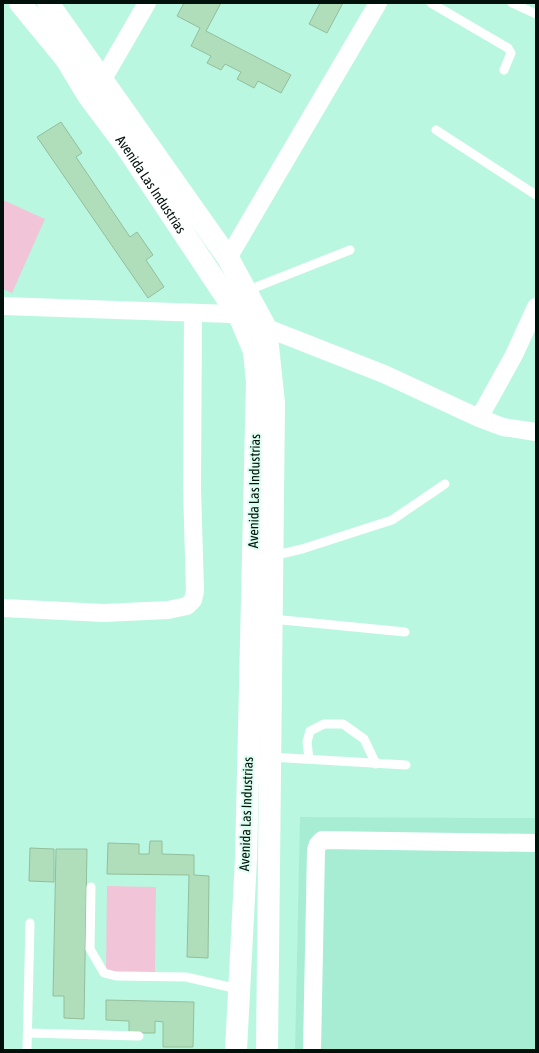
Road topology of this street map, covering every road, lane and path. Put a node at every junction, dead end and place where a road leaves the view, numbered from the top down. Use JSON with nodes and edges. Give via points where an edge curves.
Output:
{"nodes":[{"id":1,"x":20,"y":3,"type":"edge"},
{"id":2,"x":48,"y":3,"type":"edge"},
{"id":3,"x":147,"y":3,"type":"edge"},
{"id":4,"x":378,"y":3,"type":"edge"},
{"id":5,"x":431,"y":3,"type":"edge"},
{"id":6,"x":512,"y":3,"type":"edge"},
{"id":7,"x":536,"y":14,"type":"edge"},
{"id":8,"x":504,"y":70,"type":"dead end"},
{"id":9,"x":103,"y":79,"type":"junction"},
{"id":10,"x":89,"y":97,"type":"junction"},
{"id":11,"x":436,"y":130,"type":"dead end"},
{"id":12,"x":536,"y":195,"type":"edge"},
{"id":13,"x":350,"y":250,"type":"dead end"},
{"id":14,"x":228,"y":258,"type":"junction"},
{"id":15,"x":246,"y":291,"type":"junction"},
{"id":16,"x":3,"y":306,"type":"edge"},
{"id":17,"x":536,"y":307,"type":"edge"},
{"id":18,"x":193,"y":313,"type":"junction"},
{"id":19,"x":240,"y":318,"type":"junction"},
{"id":20,"x":266,"y":328,"type":"junction"},
{"id":21,"x":479,"y":418,"type":"junction"},
{"id":22,"x":536,"y":432,"type":"edge"},
{"id":23,"x":445,"y":484,"type":"dead end"},
{"id":24,"x":272,"y":556,"type":"junction"},
{"id":25,"x":3,"y":608,"type":"edge"},
{"id":26,"x":272,"y":619,"type":"junction"},
{"id":27,"x":405,"y":632,"type":"dead end"},
{"id":28,"x":270,"y":757,"type":"junction"},
{"id":29,"x":310,"y":759,"type":"junction"},
{"id":30,"x":376,"y":764,"type":"junction"},
{"id":31,"x":406,"y":765,"type":"dead end"},
{"id":32,"x":536,"y":843,"type":"edge"},
{"id":33,"x":91,"y":887,"type":"dead end"},
{"id":34,"x":30,"y":923,"type":"dead end"},
{"id":35,"x":238,"y":989,"type":"junction"},
{"id":36,"x":28,"y":1033,"type":"junction"},
{"id":37,"x":139,"y":1036,"type":"dead end"},
{"id":38,"x":27,"y":1050,"type":"edge"},
{"id":39,"x":236,"y":1050,"type":"edge"},
{"id":40,"x":267,"y":1050,"type":"edge"},
{"id":41,"x":312,"y":1050,"type":"edge"}],
"edges":[{"from":1,"to":10,"type":"street","name":"Avenida Las Industrias","via":[[66,59]]},
{"from":2,"to":9,"type":"street","name":"Avenida Las Industrias"},
{"from":3,"to":9,"type":"street"},
{"from":4,"to":14,"type":"street"},
{"from":5,"to":8,"type":"lane","via":[[508,48],[511,53]]},
{"from":6,"to":7,"type":"lane"},
{"from":9,"to":10,"type":"street"},
{"from":9,"to":14,"type":"street","name":"Avenida Las Industrias","via":[[182,196]]},
{"from":10,"to":19,"type":"street","name":"Avenida Las Industrias","via":[[125,145]]},
{"from":11,"to":12,"type":"lane"},
{"from":13,"to":15,"type":"lane"},
{"from":14,"to":15,"type":"street","name":"Avenida Las Industrias"},
{"from":15,"to":20,"type":"street","name":"Avenida Las Industrias"},
{"from":16,"to":18,"type":"street"},
{"from":17,"to":21,"type":"street","via":[[514,355]]},
{"from":18,"to":19,"type":"street","via":[[232,314]]},
{"from":18,"to":25,"type":"street","via":[[193,600],[187,606],[168,610],[104,613]]},
{"from":19,"to":20,"type":"street"},
{"from":19,"to":35,"type":"street","name":"Avenida Las Industrias","via":[[254,351],[256,382],[246,860]]},
{"from":20,"to":21,"type":"street","via":[[384,374]]},
{"from":20,"to":24,"type":"street","name":"Avenida Las Industrias","via":[[274,403]]},
{"from":21,"to":22,"type":"street","via":[[503,427]]},
{"from":23,"to":24,"type":"lane","via":[[392,520]]},
{"from":24,"to":26,"type":"street","name":"Avenida Las Industrias"},
{"from":26,"to":27,"type":"lane"},
{"from":26,"to":28,"type":"street","name":"Avenida Las Industrias"},
{"from":28,"to":29,"type":"lane"},
{"from":28,"to":40,"type":"street","name":"Avenida Las Industrias"},
{"from":29,"to":30,"type":"lane"},
{"from":29,"to":30,"type":"lane","via":[[307,742],[310,731],[324,724],[343,724],[364,739]]},
{"from":30,"to":31,"type":"lane"},
{"from":32,"to":41,"type":"street","via":[[322,840],[316,850]]},
{"from":33,"to":35,"type":"lane","via":[[90,949],[104,973],[116,976],[186,977]]},
{"from":34,"to":36,"type":"lane"},
{"from":35,"to":39,"type":"street","name":"Avenida Las Industrias"},
{"from":36,"to":37,"type":"lane"},
{"from":36,"to":38,"type":"lane"}]}
